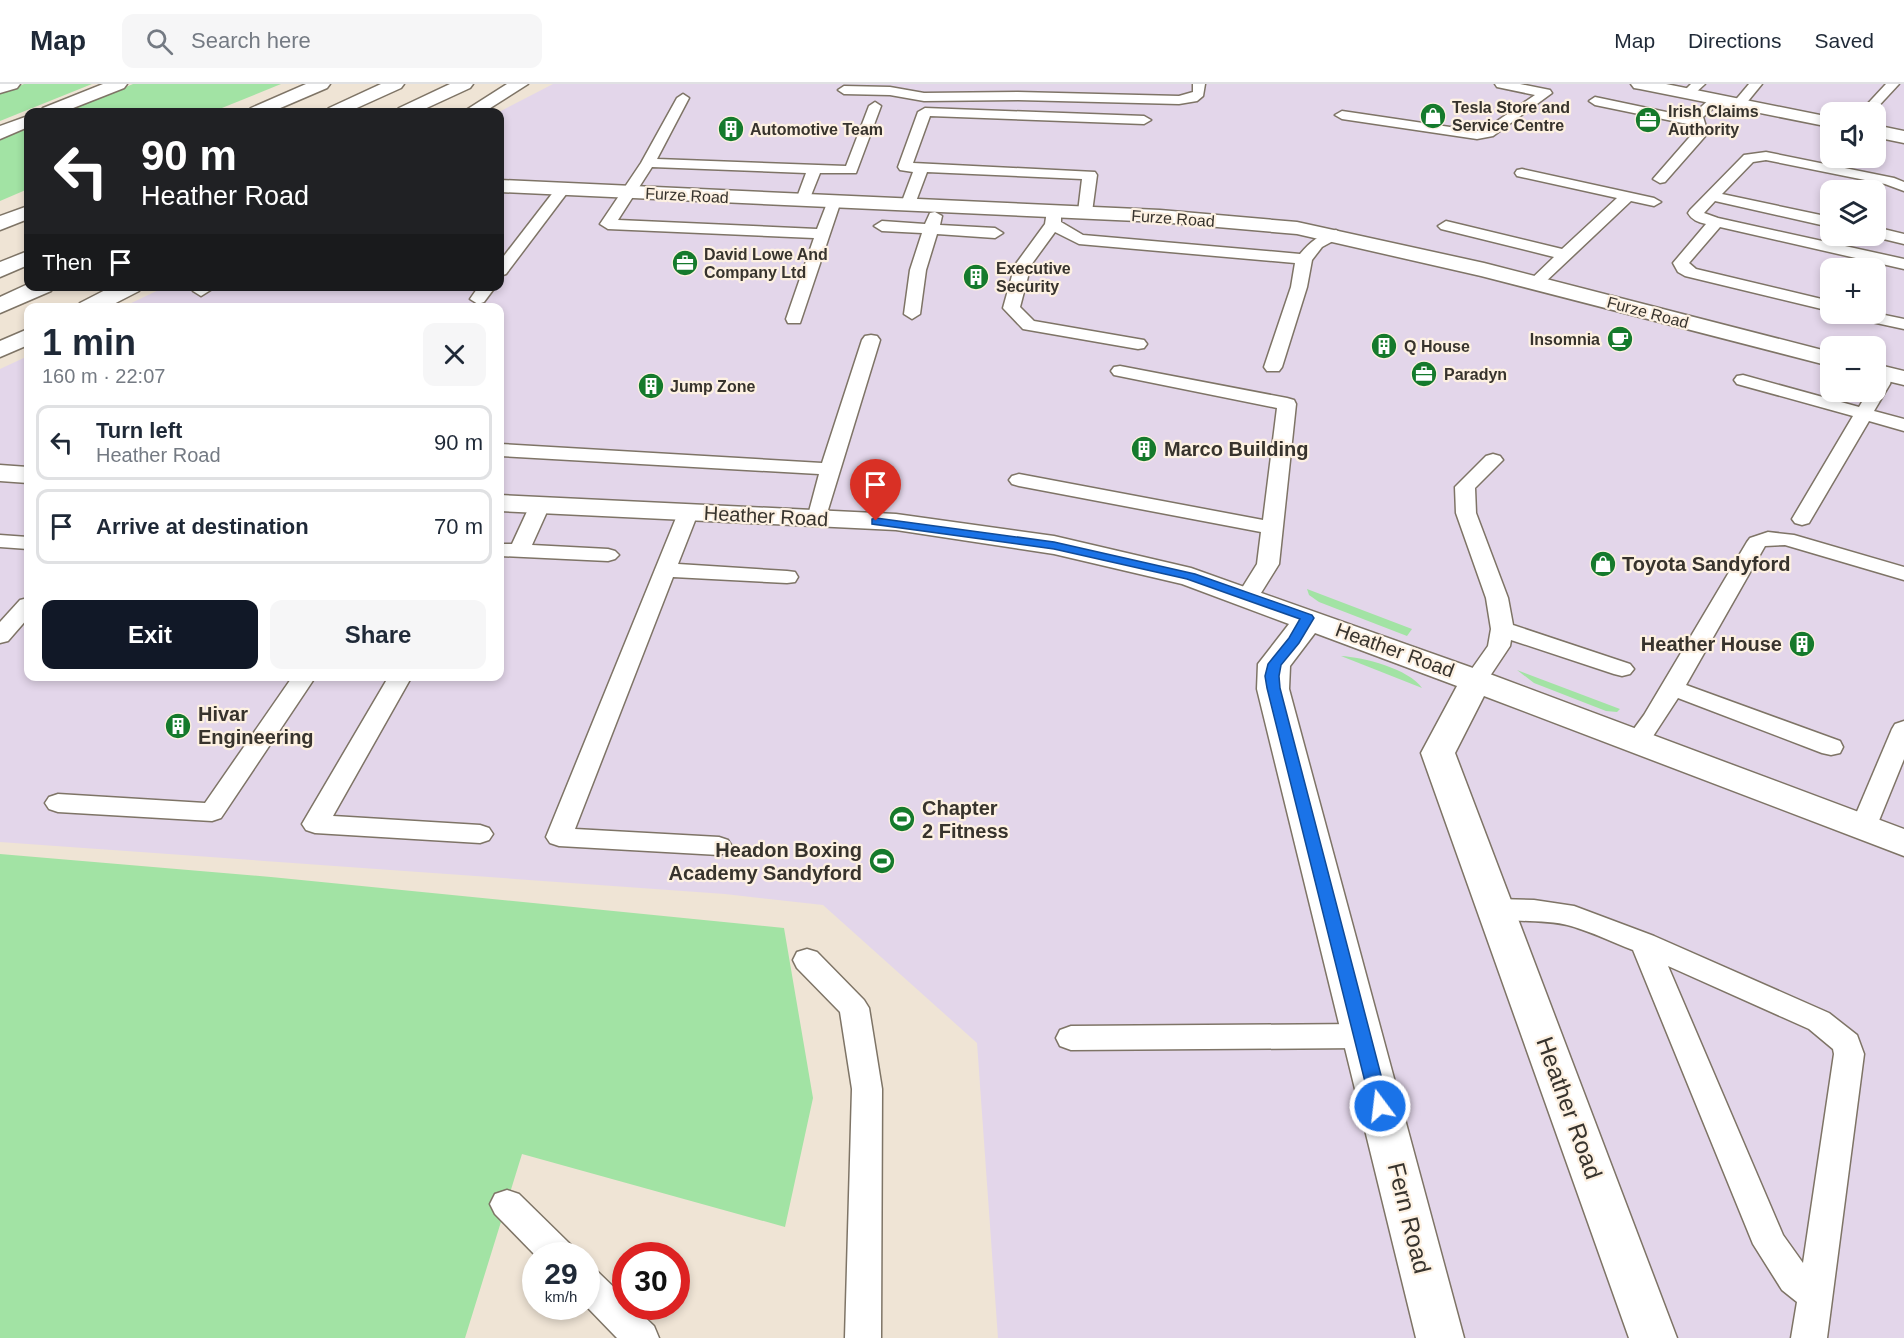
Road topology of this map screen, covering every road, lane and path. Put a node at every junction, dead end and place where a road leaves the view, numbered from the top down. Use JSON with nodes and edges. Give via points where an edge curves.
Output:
{"nodes":[{"id":1,"x":11,"y":84,"type":"edge"},
{"id":2,"x":118,"y":84,"type":"edge"},
{"id":3,"x":321,"y":84,"type":"edge"},
{"id":4,"x":394,"y":84,"type":"edge"},
{"id":5,"x":464,"y":84,"type":"edge"},
{"id":6,"x":519,"y":84,"type":"edge"},
{"id":7,"x":1198,"y":84,"type":"edge"},
{"id":8,"x":1501,"y":84,"type":"edge"},
{"id":9,"x":1640,"y":84,"type":"edge"},
{"id":10,"x":1756,"y":84,"type":"edge"},
{"id":11,"x":1893,"y":84,"type":"edge"},
{"id":12,"x":0,"y":88,"type":"edge"},
{"id":13,"x":1693,"y":88,"type":"edge"},
{"id":14,"x":844,"y":90,"type":"dead end"},
{"id":15,"x":683,"y":98,"type":"dead end"},
{"id":16,"x":1718,"y":99,"type":"junction"},
{"id":17,"x":1594,"y":101,"type":"dead end"},
{"id":18,"x":1876,"y":102,"type":"edge"},
{"id":19,"x":1739,"y":103,"type":"junction"},
{"id":20,"x":875,"y":106,"type":"dead end"},
{"id":21,"x":59,"y":108,"type":"edge"},
{"id":22,"x":266,"y":108,"type":"edge"},
{"id":23,"x":343,"y":108,"type":"edge"},
{"id":24,"x":413,"y":108,"type":"edge"},
{"id":25,"x":479,"y":108,"type":"edge"},
{"id":26,"x":1342,"y":115,"type":"dead end"},
{"id":27,"x":1144,"y":120,"type":"dead end"},
{"id":28,"x":1820,"y":120,"type":"edge"},
{"id":29,"x":1696,"y":122,"type":"junction"},
{"id":30,"x":24,"y":123,"type":"edge"},
{"id":31,"x":0,"y":133,"type":"edge"},
{"id":32,"x":1886,"y":133,"type":"edge"},
{"id":33,"x":1904,"y":137,"type":"edge"},
{"id":34,"x":648,"y":163,"type":"junction"},
{"id":35,"x":922,"y":167,"type":"junction"},
{"id":36,"x":814,"y":169,"type":"junction"},
{"id":37,"x":1522,"y":173,"type":"dead end"},
{"id":38,"x":1660,"y":179,"type":"dead end"},
{"id":39,"x":504,"y":186,"type":"edge"},
{"id":40,"x":1904,"y":186,"type":"edge"},
{"id":41,"x":563,"y":189,"type":"junction"},
{"id":42,"x":628,"y":192,"type":"junction"},
{"id":43,"x":1628,"y":196,"type":"junction"},
{"id":44,"x":1711,"y":196,"type":"junction"},
{"id":45,"x":803,"y":200,"type":"junction"},
{"id":46,"x":834,"y":201,"type":"junction"},
{"id":47,"x":1654,"y":202,"type":"dead end"},
{"id":48,"x":908,"y":204,"type":"junction"},
{"id":49,"x":937,"y":205,"type":"junction"},
{"id":50,"x":1085,"y":212,"type":"junction"},
{"id":51,"x":24,"y":214,"type":"edge"},
{"id":52,"x":1053,"y":217,"type":"junction"},
{"id":53,"x":1820,"y":220,"type":"edge"},
{"id":54,"x":1904,"y":221,"type":"edge"},
{"id":55,"x":1716,"y":222,"type":"junction"},
{"id":56,"x":0,"y":224,"type":"edge"},
{"id":57,"x":882,"y":226,"type":"dead end"},
{"id":58,"x":1446,"y":226,"type":"dead end"},
{"id":59,"x":932,"y":230,"type":"junction"},
{"id":60,"x":995,"y":232,"type":"dead end"},
{"id":61,"x":823,"y":234,"type":"junction"},
{"id":62,"x":1336,"y":235,"type":"junction"},
{"id":63,"x":1899,"y":237,"type":"edge"},
{"id":64,"x":1566,"y":255,"type":"junction"},
{"id":65,"x":24,"y":259,"type":"edge"},
{"id":66,"x":1304,"y":259,"type":"junction"},
{"id":67,"x":1904,"y":264,"type":"edge"},
{"id":68,"x":504,"y":266,"type":"edge"},
{"id":69,"x":0,"y":270,"type":"edge"},
{"id":70,"x":1535,"y":283,"type":"junction"},
{"id":71,"x":32,"y":291,"type":"edge"},
{"id":72,"x":121,"y":291,"type":"edge"},
{"id":73,"x":97,"y":303,"type":"edge"},
{"id":74,"x":1820,"y":303,"type":"edge"},
{"id":75,"x":0,"y":306,"type":"edge"},
{"id":76,"x":912,"y":314,"type":"dead end"},
{"id":77,"x":794,"y":319,"type":"dead end"},
{"id":78,"x":1886,"y":320,"type":"edge"},
{"id":79,"x":1904,"y":324,"type":"edge"},
{"id":80,"x":24,"y":338,"type":"edge"},
{"id":81,"x":871,"y":340,"type":"dead end"},
{"id":82,"x":1138,"y":344,"type":"dead end"},
{"id":83,"x":0,"y":350,"type":"edge"},
{"id":84,"x":1820,"y":356,"type":"edge"},
{"id":85,"x":1273,"y":367,"type":"dead end"},
{"id":86,"x":1120,"y":371,"type":"dead end"},
{"id":87,"x":1888,"y":374,"type":"edge"},
{"id":88,"x":1743,"y":380,"type":"dead end"},
{"id":89,"x":1862,"y":413,"type":"junction"},
{"id":90,"x":1904,"y":424,"type":"edge"},
{"id":91,"x":504,"y":450,"type":"edge"},
{"id":92,"x":1493,"y":460,"type":"dead end"},
{"id":93,"x":830,"y":469,"type":"junction"},
{"id":94,"x":0,"y":473,"type":"edge"},
{"id":95,"x":24,"y":475,"type":"edge"},
{"id":96,"x":1019,"y":480,"type":"dead end"},
{"id":97,"x":504,"y":503,"type":"edge"},
{"id":98,"x":540,"y":505,"type":"junction"},
{"id":99,"x":688,"y":513,"type":"junction"},
{"id":100,"x":817,"y":519,"type":"junction"},
{"id":101,"x":1802,"y":519,"type":"dead end"},
{"id":102,"x":1273,"y":528,"type":"junction"},
{"id":103,"x":0,"y":541,"type":"edge"},
{"id":104,"x":24,"y":543,"type":"edge"},
{"id":105,"x":509,"y":550,"type":"edge"},
{"id":106,"x":608,"y":555,"type":"dead end"},
{"id":107,"x":665,"y":570,"type":"junction"},
{"id":108,"x":1904,"y":574,"type":"edge"},
{"id":109,"x":787,"y":577,"type":"dead end"},
{"id":110,"x":1248,"y":596,"type":"junction"},
{"id":111,"x":24,"y":609,"type":"edge"},
{"id":112,"x":1308,"y":618,"type":"junction"},
{"id":113,"x":1502,"y":630,"type":"junction"},
{"id":114,"x":0,"y":636,"type":"edge"},
{"id":115,"x":1622,"y":669,"type":"dead end"},
{"id":116,"x":1476,"y":680,"type":"junction"},
{"id":117,"x":302,"y":681,"type":"edge"},
{"id":118,"x":398,"y":681,"type":"edge"},
{"id":119,"x":1672,"y":687,"type":"junction"},
{"id":120,"x":1904,"y":729,"type":"edge"},
{"id":121,"x":1637,"y":741,"type":"junction"},
{"id":122,"x":1831,"y":747,"type":"dead end"},
{"id":123,"x":1898,"y":759,"type":"edge"},
{"id":124,"x":58,"y":803,"type":"dead end"},
{"id":125,"x":1863,"y":828,"type":"junction"},
{"id":126,"x":480,"y":834,"type":"dead end"},
{"id":127,"x":1904,"y":843,"type":"edge"},
{"id":128,"x":719,"y":846,"type":"dead end"},
{"id":129,"x":1496,"y":909,"type":"junction"},
{"id":130,"x":1644,"y":943,"type":"junction"},
{"id":131,"x":807,"y":960,"type":"dead end"},
{"id":132,"x":1362,"y":1036,"type":"junction"},
{"id":133,"x":1071,"y":1038,"type":"dead end"},
{"id":134,"x":507,"y":1204,"type":"dead end"},
{"id":135,"x":545,"y":1242,"type":"edge"},
{"id":136,"x":1814,"y":1296,"type":"junction"},
{"id":137,"x":600,"y":1297,"type":"edge"},
{"id":138,"x":641,"y":1338,"type":"edge"},
{"id":139,"x":863,"y":1338,"type":"edge"},
{"id":140,"x":1440,"y":1338,"type":"edge"},
{"id":141,"x":1653,"y":1338,"type":"edge"},
{"id":142,"x":1809,"y":1338,"type":"edge"}],
"edges":[{"from":1,"to":12,"type":"main road"},
{"from":2,"to":21,"type":"main road"},
{"from":3,"to":22,"type":"main road"},
{"from":4,"to":23,"type":"main road"},
{"from":5,"to":24,"type":"main road"},
{"from":6,"to":25,"type":"main road"},
{"from":7,"to":14,"type":"lane","via":[[1196,96],[1179,100],[924,98],[890,91]]},
{"from":8,"to":26,"type":"lane","via":[[1546,93],[1488,133],[1477,135]]},
{"from":9,"to":13,"type":"main road"},
{"from":10,"to":19,"type":"lane"},
{"from":11,"to":18,"type":"lane"},
{"from":13,"to":16,"type":"main road"},
{"from":15,"to":34,"type":"lane"},
{"from":16,"to":19,"type":"main road"},
{"from":16,"to":29,"type":"lane","via":[[1696,116]]},
{"from":17,"to":29,"type":"lane"},
{"from":19,"to":28,"type":"main road"},
{"from":20,"to":36,"type":"lane","via":[[851,170]]},
{"from":27,"to":35,"type":"lane","via":[[925,112],[905,167]]},
{"from":29,"to":38,"type":"lane","via":[[1701,133]]},
{"from":30,"to":31,"type":"main road"},
{"from":32,"to":33,"type":"main road"},
{"from":34,"to":36,"type":"lane"},
{"from":34,"to":42,"type":"lane"},
{"from":35,"to":48,"type":"lane"},
{"from":35,"to":50,"type":"lane","via":[[1090,175]]},
{"from":36,"to":45,"type":"lane"},
{"from":37,"to":43,"type":"lane"},
{"from":39,"to":41,"type":"main road","name":"Furze Road"},
{"from":40,"to":44,"type":"lane","via":[[1760,155],[1749,158]]},
{"from":41,"to":42,"type":"main road","name":"Furze Road"},
{"from":41,"to":68,"type":"lane"},
{"from":42,"to":45,"type":"main road","name":"Furze Road"},
{"from":42,"to":61,"type":"lane","via":[[608,224]]},
{"from":43,"to":47,"type":"lane"},
{"from":43,"to":64,"type":"lane"},
{"from":44,"to":53,"type":"lane"},
{"from":44,"to":55,"type":"lane","via":[[1695,213]]},
{"from":45,"to":46,"type":"main road","name":"Furze Road"},
{"from":46,"to":48,"type":"main road","name":"Furze Road"},
{"from":46,"to":61,"type":"lane"},
{"from":48,"to":49,"type":"main road","name":"Furze Road"},
{"from":49,"to":52,"type":"main road","name":"Furze Road"},
{"from":49,"to":59,"type":"lane"},
{"from":50,"to":52,"type":"main road","name":"Furze Road"},
{"from":50,"to":62,"type":"main road","name":"Furze Road","via":[[1285,227]]},
{"from":51,"to":56,"type":"main road"},
{"from":52,"to":66,"type":"lane","via":[[1079,239]]},
{"from":52,"to":82,"type":"lane","via":[[1023,265],[1011,308],[1029,325]]},
{"from":54,"to":63,"type":"lane"},
{"from":55,"to":67,"type":"lane"},
{"from":55,"to":74,"type":"lane","via":[[1681,263],[1684,269]]},
{"from":57,"to":59,"type":"lane"},
{"from":58,"to":64,"type":"lane"},
{"from":59,"to":60,"type":"lane"},
{"from":59,"to":76,"type":"lane","via":[[918,270]]},
{"from":61,"to":77,"type":"lane"},
{"from":62,"to":66,"type":"lane","via":[[1317,244]]},
{"from":62,"to":70,"type":"main road","name":"Furze Road"},
{"from":64,"to":70,"type":"lane"},
{"from":65,"to":69,"type":"main road"},
{"from":66,"to":85,"type":"lane","via":[[1299,288]]},
{"from":70,"to":84,"type":"main road","name":"Furze Road"},
{"from":71,"to":75,"type":"main road"},
{"from":72,"to":73,"type":"main road"},
{"from":78,"to":79,"type":"lane"},
{"from":80,"to":83,"type":"main road"},
{"from":81,"to":93,"type":"lane"},
{"from":86,"to":102,"type":"lane","via":[[1287,404]]},
{"from":87,"to":89,"type":"lane"},
{"from":88,"to":89,"type":"lane"},
{"from":89,"to":90,"type":"lane"},
{"from":89,"to":101,"type":"lane"},
{"from":91,"to":93,"type":"lane"},
{"from":92,"to":113,"type":"lane","via":[[1465,487],[1466,513],[1497,598]]},
{"from":93,"to":100,"type":"lane"},
{"from":94,"to":95,"type":"main road"},
{"from":96,"to":102,"type":"lane"},
{"from":97,"to":98,"type":"main road","name":"Heather Road"},
{"from":98,"to":99,"type":"main road","name":"Heather Road"},
{"from":98,"to":105,"type":"lane"},
{"from":99,"to":100,"type":"main road","name":"Heather Road"},
{"from":99,"to":107,"type":"lane"},
{"from":100,"to":110,"type":"main road","name":"Heather Road","via":[[896,522],[1054,545],[1191,577]]},
{"from":102,"to":110,"type":"lane","via":[[1268,564]]},
{"from":103,"to":104,"type":"lane"},
{"from":105,"to":106,"type":"lane"},
{"from":107,"to":109,"type":"lane"},
{"from":107,"to":128,"type":"lane","via":[[559,837]]},
{"from":108,"to":119,"type":"lane","via":[[1787,539],[1757,542]]},
{"from":110,"to":112,"type":"main road","name":"Heather Road"},
{"from":111,"to":114,"type":"lane"},
{"from":112,"to":116,"type":"main road","name":"Heather Road"},
{"from":112,"to":132,"type":"main road","name":"Fern Road","via":[[1274,664],[1273,688]]},
{"from":113,"to":115,"type":"lane"},
{"from":113,"to":116,"type":"lane","via":[[1499,646]]},
{"from":116,"to":121,"type":"main road","name":"Heather Road"},
{"from":116,"to":129,"type":"main road","name":"Heather Road","via":[[1438,753]]},
{"from":117,"to":124,"type":"lane","via":[[212,812]]},
{"from":118,"to":126,"type":"lane","via":[[315,824]]},
{"from":119,"to":121,"type":"lane"},
{"from":119,"to":122,"type":"lane"},
{"from":120,"to":123,"type":"lane"},
{"from":121,"to":125,"type":"main road","name":"Heather Road"},
{"from":123,"to":125,"type":"lane"},
{"from":125,"to":127,"type":"main road","name":"Heather Road"},
{"from":129,"to":130,"type":"lane","via":[[1574,916]]},
{"from":129,"to":141,"type":"main road","name":"Heather Road"},
{"from":130,"to":136,"type":"lane","via":[[1765,1233],[1794,1279]]},
{"from":130,"to":136,"type":"lane","via":[[1819,1021],[1846,1043],[1850,1054]]},
{"from":131,"to":139,"type":"lane","via":[[854,1008],[867,1089]]},
{"from":132,"to":133,"type":"lane"},
{"from":132,"to":140,"type":"main road","name":"Fern Road"},
{"from":134,"to":135,"type":"lane"},
{"from":136,"to":142,"type":"lane"},
{"from":137,"to":138,"type":"lane"}]}
